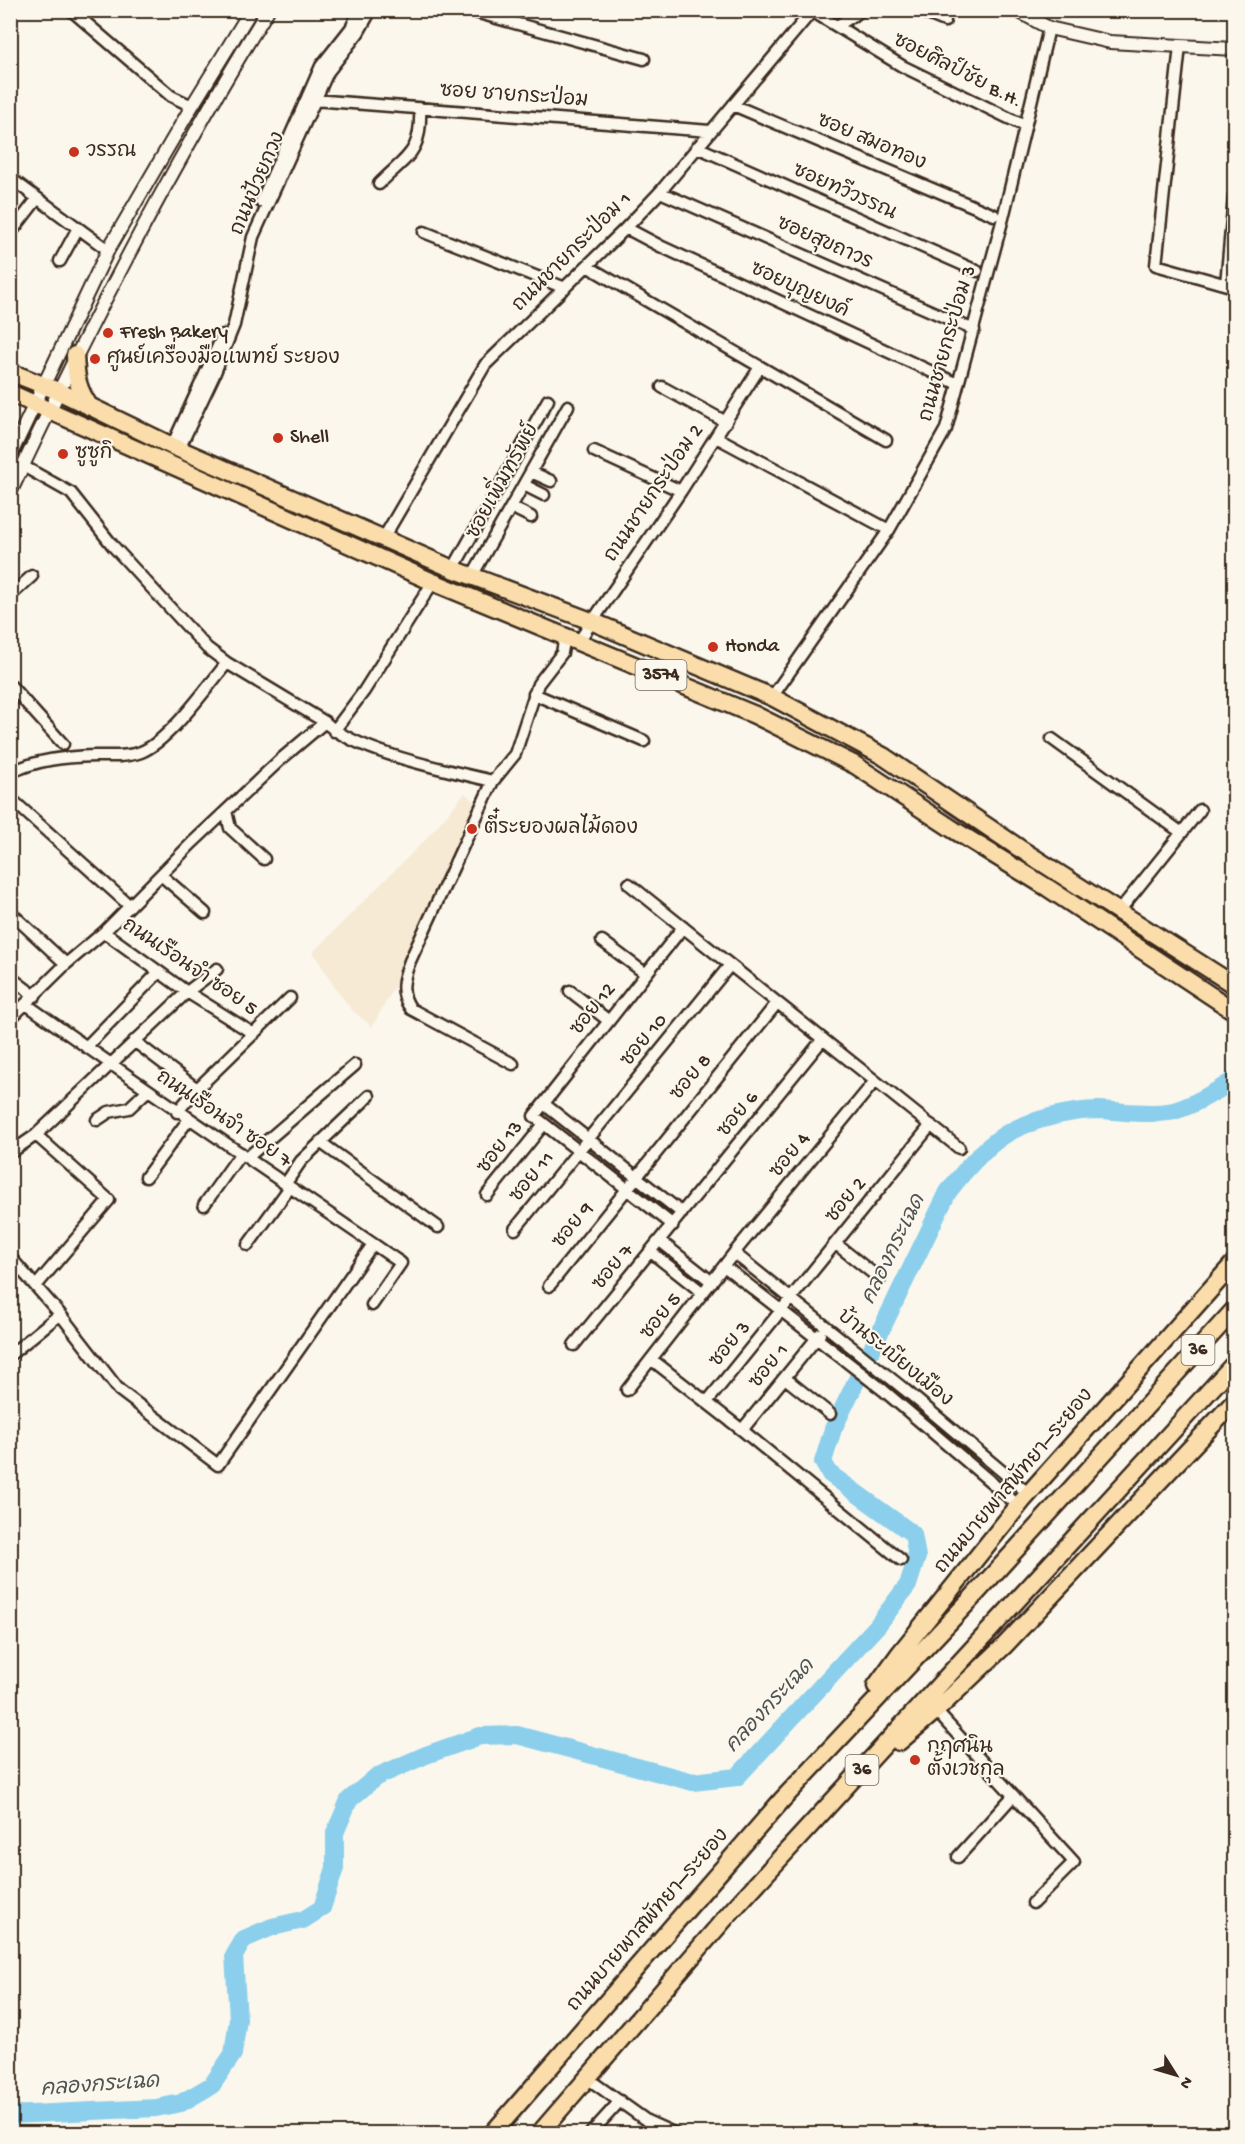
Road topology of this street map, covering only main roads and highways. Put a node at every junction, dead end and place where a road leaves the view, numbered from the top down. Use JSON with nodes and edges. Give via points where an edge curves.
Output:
{"nodes":[{"id":1,"x":75,"y":355,"type":"road end"},
{"id":2,"x":10,"y":372,"type":"edge"},
{"id":3,"x":10,"y":393,"type":"edge"},
{"id":4,"x":90,"y":407,"type":"junction"},
{"id":5,"x":1234,"y":986,"type":"edge"},
{"id":6,"x":1234,"y":1011,"type":"edge"},
{"id":7,"x":1234,"y":1263,"type":"edge"},
{"id":8,"x":1234,"y":1310,"type":"edge"},
{"id":9,"x":1234,"y":1364,"type":"edge"},
{"id":10,"x":1234,"y":1402,"type":"edge"},
{"id":11,"x":839,"y":1738,"type":"junction"},
{"id":12,"x":856,"y":1776,"type":"junction"},
{"id":13,"x":492,"y":2133,"type":"edge"},
{"id":14,"x":539,"y":2133,"type":"edge"}],
"edges":[{"from":1,"to":4,"type":"main road","via":[[76,380]]},
{"from":2,"to":4,"type":"main road","number":"3574"},
{"from":3,"to":6,"type":"main road","number":"3574","via":[[433,582],[755,715],[855,765]]},
{"from":4,"to":5,"type":"main road","number":"3574","via":[[383,539],[772,697],[883,756]]},
{"from":7,"to":11,"type":"main road","name":"ถนนบายพาสพัทยา–ระยอง","number":"36","via":[[1024,1500],[900,1653]]},
{"from":8,"to":11,"type":"main road","name":"ถนนบายพาสพัทยา–ระยอง","number":"36"},
{"from":9,"to":12,"type":"main road","number":"36"},
{"from":10,"to":12,"type":"main road","number":"36","via":[[1004,1646],[936,1711]]},
{"from":11,"to":13,"type":"main road","name":"ถนนบายพาสพัทยา–ระยอง","number":"36"},
{"from":12,"to":14,"type":"main road","number":"36","via":[[728,1915]]}]}
